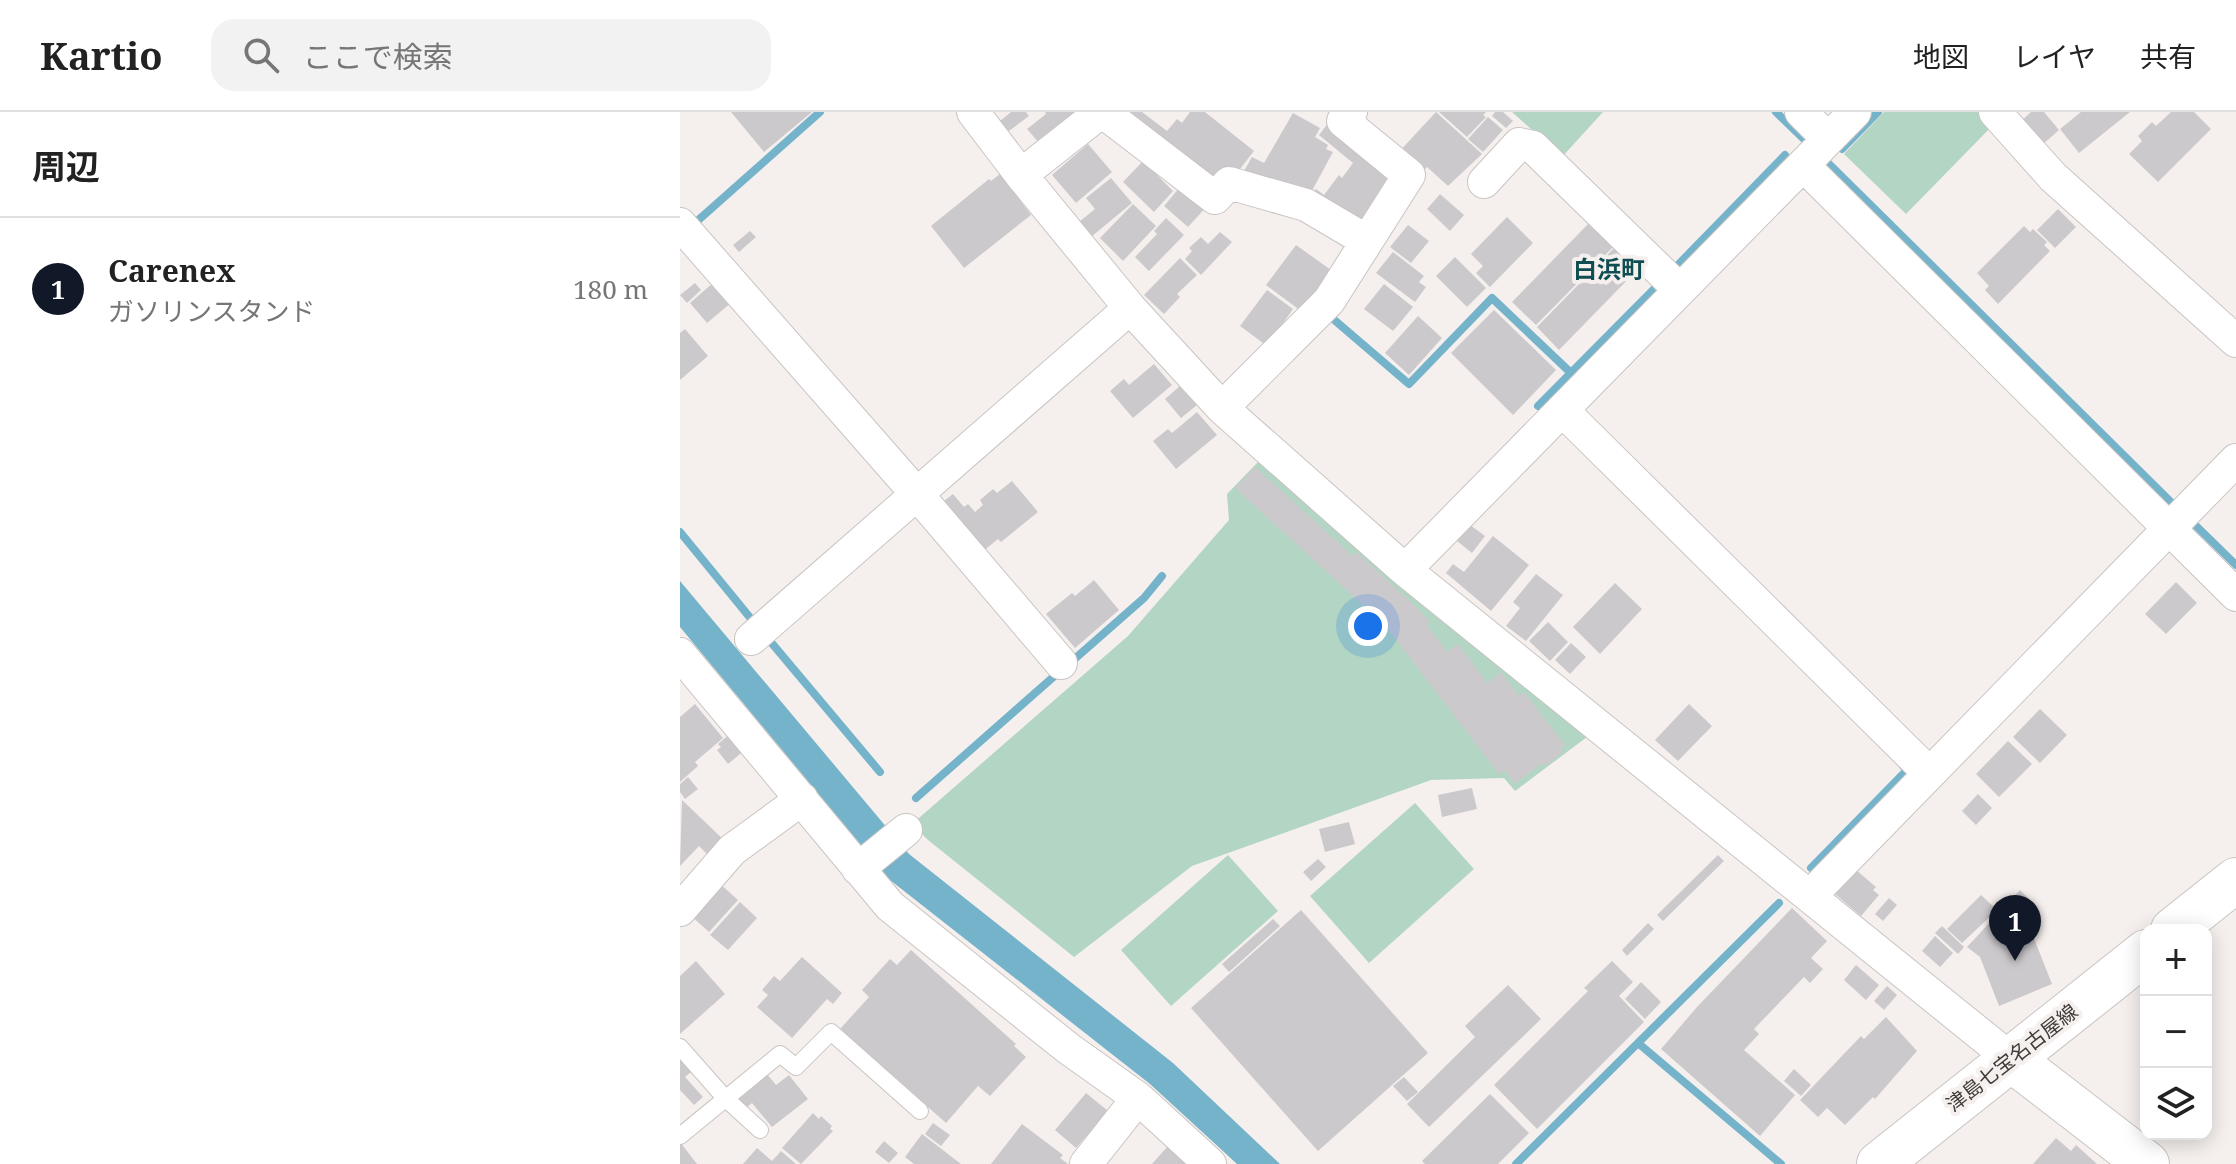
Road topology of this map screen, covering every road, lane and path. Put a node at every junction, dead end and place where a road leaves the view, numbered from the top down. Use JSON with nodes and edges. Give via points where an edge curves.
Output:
{"nodes":[{"id":1,"x":973,"y":112,"type":"edge"},
{"id":2,"x":1102,"y":112,"type":"edge"},
{"id":3,"x":1351,"y":112,"type":"edge"},
{"id":4,"x":1801,"y":112,"type":"edge"},
{"id":5,"x":1855,"y":112,"type":"edge"},
{"id":6,"x":1995,"y":112,"type":"edge"},
{"id":7,"x":1816,"y":152,"type":"junction"},
{"id":8,"x":1021,"y":175,"type":"junction"},
{"id":9,"x":1484,"y":182,"type":"dead end"},
{"id":10,"x":680,"y":224,"type":"edge"},
{"id":11,"x":1367,"y":241,"type":"junction"},
{"id":12,"x":1680,"y":290,"type":"junction"},
{"id":13,"x":1130,"y":308,"type":"junction"},
{"id":14,"x":2236,"y":341,"type":"edge"},
{"id":15,"x":1222,"y":408,"type":"junction"},
{"id":16,"x":1562,"y":410,"type":"junction"},
{"id":17,"x":2236,"y":460,"type":"edge"},
{"id":18,"x":916,"y":493,"type":"junction"},
{"id":19,"x":2178,"y":519,"type":"junction"},
{"id":20,"x":1405,"y":570,"type":"junction"},
{"id":21,"x":2236,"y":595,"type":"edge"},
{"id":22,"x":751,"y":639,"type":"dead end"},
{"id":23,"x":680,"y":654,"type":"edge"},
{"id":24,"x":1061,"y":663,"type":"dead end"},
{"id":25,"x":1929,"y":773,"type":"junction"},
{"id":26,"x":802,"y":799,"type":"junction"},
{"id":27,"x":902,"y":834,"type":"dead end"},
{"id":28,"x":863,"y":866,"type":"junction"},
{"id":29,"x":2236,"y":880,"type":"edge"},
{"id":30,"x":1810,"y":896,"type":"junction"},
{"id":31,"x":680,"y":910,"type":"edge"},
{"id":32,"x":2181,"y":924,"type":"edge"},
{"id":33,"x":2140,"y":957,"type":"edge"},
{"id":34,"x":680,"y":1047,"type":"edge"},
{"id":35,"x":2011,"y":1059,"type":"junction"},
{"id":36,"x":725,"y":1098,"type":"junction"},
{"id":37,"x":1138,"y":1098,"type":"junction"},
{"id":38,"x":920,"y":1111,"type":"dead end"},
{"id":39,"x":760,"y":1130,"type":"dead end"},
{"id":40,"x":680,"y":1136,"type":"edge"},
{"id":41,"x":1086,"y":1164,"type":"edge"},
{"id":42,"x":1210,"y":1164,"type":"edge"},
{"id":43,"x":1879,"y":1164,"type":"edge"},
{"id":44,"x":2147,"y":1164,"type":"edge"}],
"edges":[{"from":1,"to":8,"type":"street"},
{"from":2,"to":8,"type":"street"},
{"from":2,"to":11,"type":"street","via":[[1215,198],[1229,183],[1255,190],[1306,205]]},
{"from":3,"to":11,"type":"street","via":[[1343,121],[1409,175]]},
{"from":4,"to":7,"type":"street"},
{"from":5,"to":7,"type":"street"},
{"from":6,"to":14,"type":"street","via":[[2053,177]]},
{"from":7,"to":12,"type":"street"},
{"from":7,"to":19,"type":"street"},
{"from":8,"to":13,"type":"street"},
{"from":9,"to":12,"type":"street","via":[[1519,144],[1533,147]]},
{"from":10,"to":18,"type":"street"},
{"from":11,"to":15,"type":"street","via":[[1318,314]]},
{"from":12,"to":16,"type":"street"},
{"from":13,"to":15,"type":"street"},
{"from":13,"to":18,"type":"street"},
{"from":15,"to":20,"type":"street"},
{"from":16,"to":20,"type":"street"},
{"from":16,"to":25,"type":"street"},
{"from":17,"to":19,"type":"street"},
{"from":18,"to":22,"type":"street"},
{"from":18,"to":24,"type":"street"},
{"from":19,"to":21,"type":"street"},
{"from":19,"to":25,"type":"street"},
{"from":20,"to":30,"type":"street"},
{"from":23,"to":26,"type":"street"},
{"from":25,"to":30,"type":"street"},
{"from":26,"to":28,"type":"street"},
{"from":26,"to":31,"type":"street","via":[[732,850]]},
{"from":27,"to":28,"type":"street"},
{"from":28,"to":37,"type":"street","via":[[890,906]]},
{"from":29,"to":32,"type":"main road"},
{"from":30,"to":35,"type":"street"},
{"from":33,"to":35,"type":"main road","name":"津島七宝名古屋線"},
{"from":34,"to":36,"type":"lane"},
{"from":35,"to":43,"type":"main road","name":"津島七宝名古屋線"},
{"from":35,"to":44,"type":"main road"},
{"from":36,"to":38,"type":"lane","via":[[780,1054],[796,1067],[831,1032]]},
{"from":36,"to":39,"type":"lane"},
{"from":36,"to":40,"type":"lane"},
{"from":37,"to":41,"type":"street"},
{"from":37,"to":42,"type":"street"}]}
